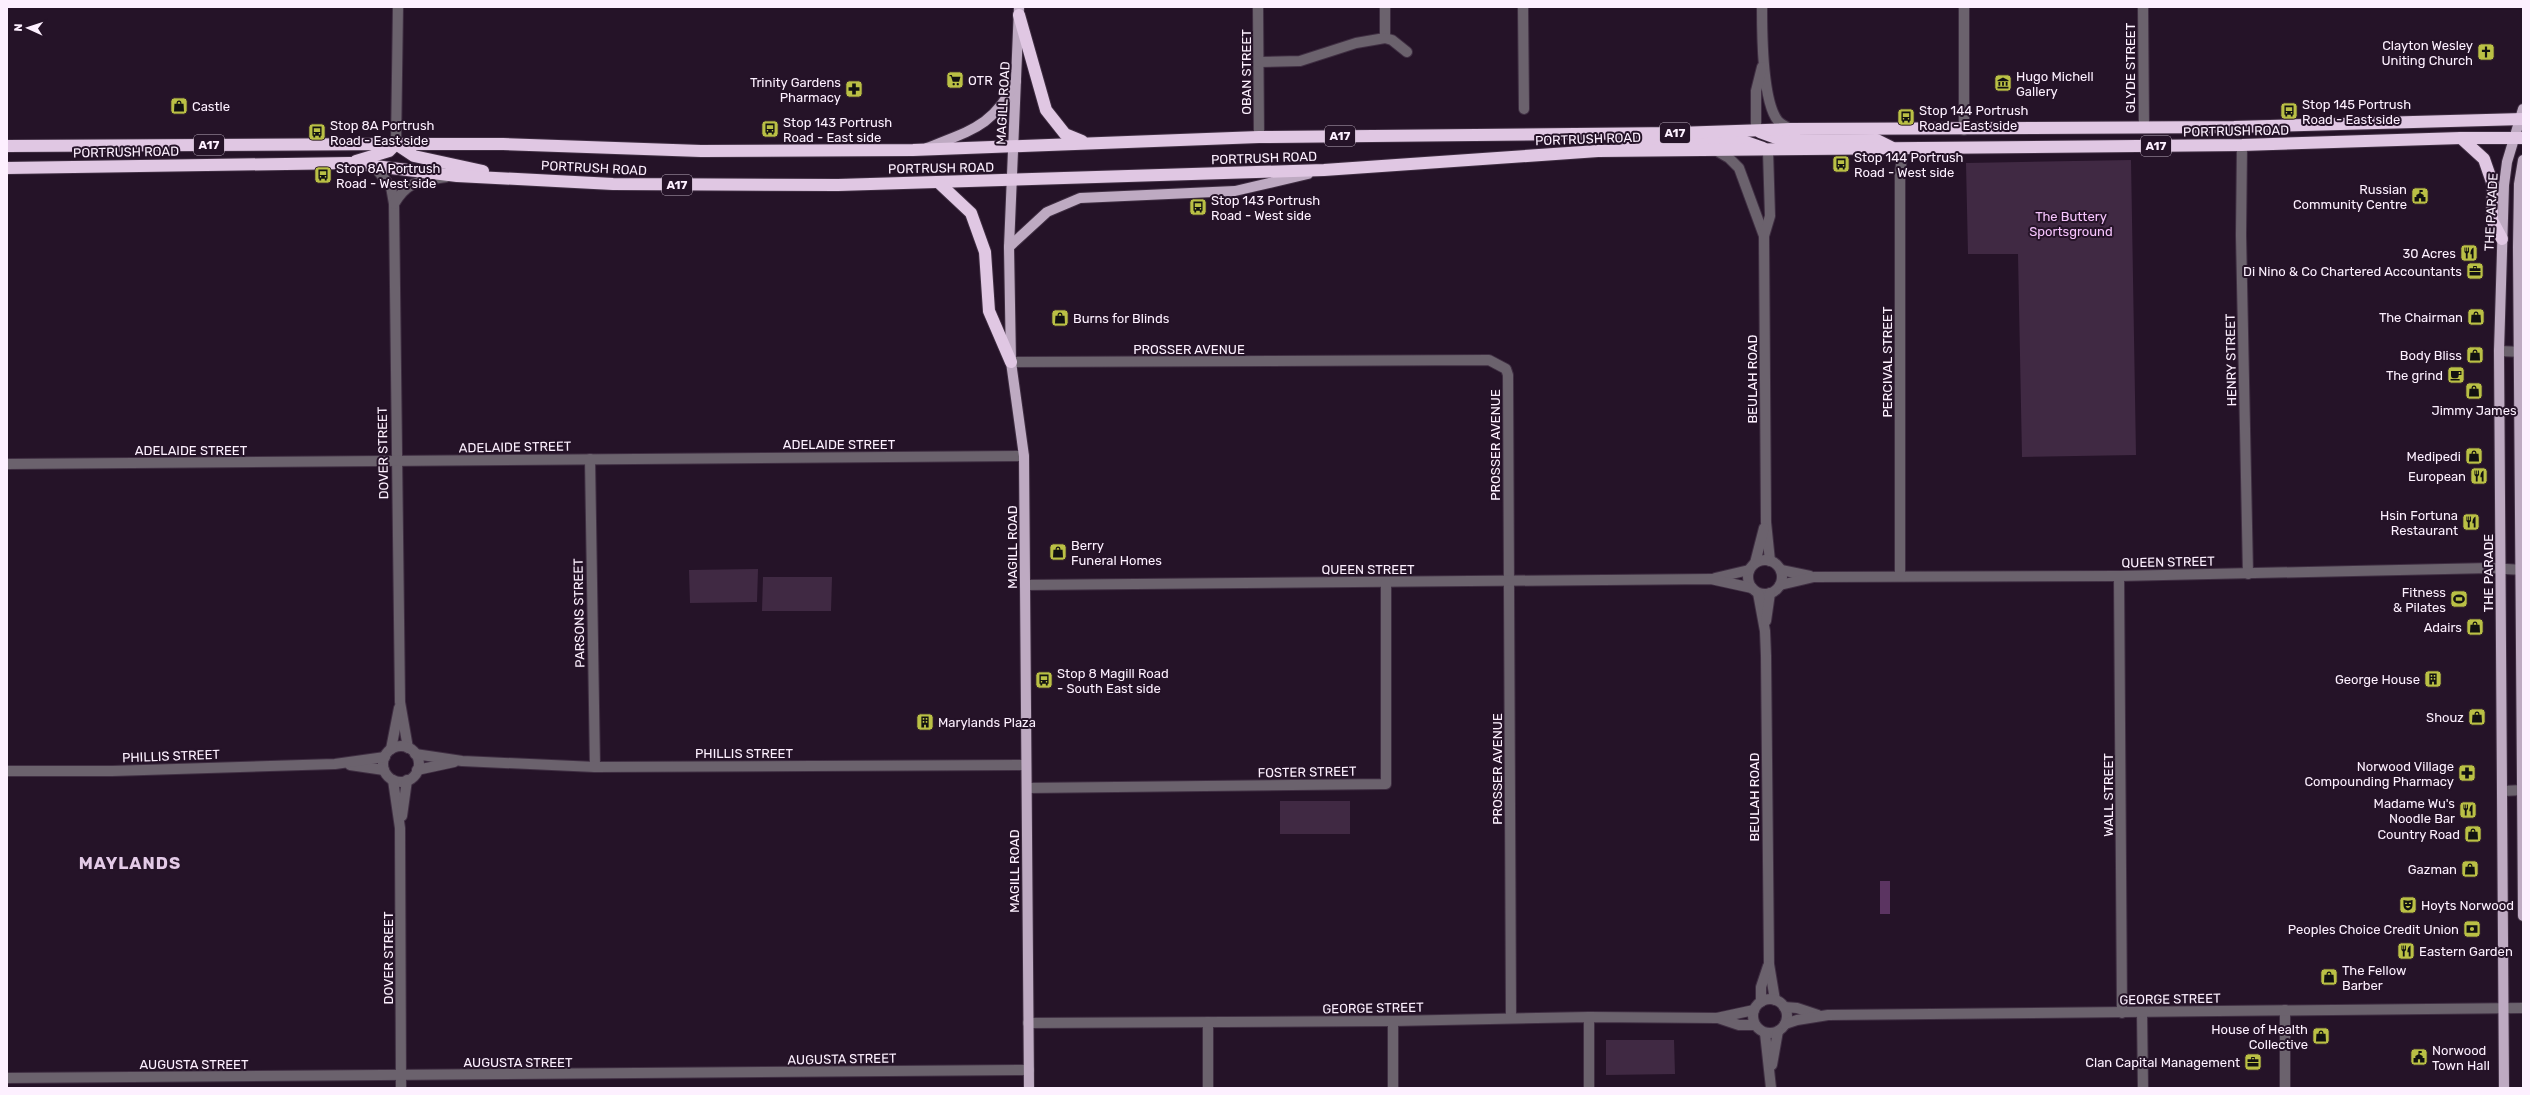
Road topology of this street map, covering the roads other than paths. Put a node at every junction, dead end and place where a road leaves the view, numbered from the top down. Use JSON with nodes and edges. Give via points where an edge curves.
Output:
{"nodes":[{"id":1,"x":398,"y":7,"type":"edge"},
{"id":2,"x":1258,"y":7,"type":"edge"},
{"id":3,"x":1524,"y":7,"type":"edge"},
{"id":4,"x":1762,"y":7,"type":"edge"},
{"id":5,"x":1964,"y":7,"type":"edge"},
{"id":6,"x":2143,"y":7,"type":"edge"},
{"id":7,"x":1385,"y":8,"type":"dead end"},
{"id":8,"x":1019,"y":11,"type":"edge"},
{"id":9,"x":1385,"y":38,"type":"junction"},
{"id":10,"x":1407,"y":52,"type":"dead end"},
{"id":11,"x":1259,"y":62,"type":"junction"},
{"id":12,"x":1762,"y":63,"type":"junction"},
{"id":13,"x":1018,"y":77,"type":"junction"},
{"id":14,"x":1524,"y":109,"type":"dead end"},
{"id":15,"x":2522,"y":116,"type":"edge"},
{"id":16,"x":2144,"y":128,"type":"junction"},
{"id":17,"x":1792,"y":129,"type":"junction"},
{"id":18,"x":1756,"y":130,"type":"junction"},
{"id":19,"x":1964,"y":130,"type":"junction"},
{"id":20,"x":1594,"y":132,"type":"junction"},
{"id":21,"x":1259,"y":137,"type":"junction"},
{"id":22,"x":2461,"y":138,"type":"junction"},
{"id":23,"x":2519,"y":139,"type":"edge"},
{"id":24,"x":1086,"y":142,"type":"junction"},
{"id":25,"x":396,"y":144,"type":"junction"},
{"id":26,"x":2242,"y":145,"type":"junction"},
{"id":27,"x":7,"y":146,"type":"edge"},
{"id":28,"x":1013,"y":147,"type":"junction"},
{"id":29,"x":1898,"y":149,"type":"junction"},
{"id":30,"x":923,"y":150,"type":"junction"},
{"id":31,"x":1717,"y":151,"type":"junction"},
{"id":32,"x":1768,"y":151,"type":"junction"},
{"id":33,"x":2523,"y":160,"type":"edge"},
{"id":34,"x":350,"y":163,"type":"junction"},
{"id":35,"x":374,"y":166,"type":"junction"},
{"id":36,"x":7,"y":168,"type":"edge"},
{"id":37,"x":1324,"y":170,"type":"junction"},
{"id":38,"x":457,"y":176,"type":"junction"},
{"id":39,"x":515,"y":178,"type":"junction"},
{"id":40,"x":1012,"y":180,"type":"junction"},
{"id":41,"x":938,"y":182,"type":"junction"},
{"id":42,"x":394,"y":204,"type":"junction"},
{"id":43,"x":1764,"y":236,"type":"junction"},
{"id":44,"x":2502,"y":239,"type":"junction"},
{"id":45,"x":1009,"y":247,"type":"junction"},
{"id":46,"x":2501,"y":294,"type":"junction"},
{"id":47,"x":2519,"y":295,"type":"junction"},
{"id":48,"x":2500,"y":352,"type":"junction"},
{"id":49,"x":2521,"y":352,"type":"edge"},
{"id":50,"x":1011,"y":362,"type":"junction"},
{"id":51,"x":1024,"y":456,"type":"junction"},
{"id":52,"x":590,"y":459,"type":"junction"},
{"id":53,"x":396,"y":461,"type":"junction"},
{"id":54,"x":7,"y":464,"type":"edge"},
{"id":55,"x":1766,"y":522,"type":"junction"},
{"id":56,"x":1770,"y":561,"type":"junction"},
{"id":57,"x":1752,"y":566,"type":"junction"},
{"id":58,"x":2502,"y":568,"type":"junction"},
{"id":59,"x":1780,"y":570,"type":"junction"},
{"id":60,"x":2522,"y":570,"type":"edge"},
{"id":61,"x":2248,"y":574,"type":"junction"},
{"id":62,"x":1900,"y":575,"type":"junction"},
{"id":63,"x":2119,"y":576,"type":"junction"},
{"id":64,"x":1814,"y":577,"type":"junction"},
{"id":65,"x":1711,"y":579,"type":"junction"},
{"id":66,"x":1509,"y":581,"type":"junction"},
{"id":67,"x":1386,"y":582,"type":"junction"},
{"id":68,"x":1025,"y":584,"type":"junction"},
{"id":69,"x":1780,"y":585,"type":"junction"},
{"id":70,"x":1755,"y":590,"type":"junction"},
{"id":71,"x":1770,"y":593,"type":"junction"},
{"id":72,"x":1765,"y":631,"type":"junction"},
{"id":73,"x":400,"y":702,"type":"junction"},
{"id":74,"x":412,"y":751,"type":"junction"},
{"id":75,"x":388,"y":753,"type":"junction"},
{"id":76,"x":462,"y":761,"type":"junction"},
{"id":77,"x":336,"y":764,"type":"junction"},
{"id":78,"x":1026,"y":765,"type":"junction"},
{"id":79,"x":595,"y":767,"type":"junction"},
{"id":80,"x":384,"y":770,"type":"junction"},
{"id":81,"x":417,"y":770,"type":"junction"},
{"id":82,"x":7,"y":771,"type":"edge"},
{"id":83,"x":393,"y":780,"type":"junction"},
{"id":84,"x":407,"y":780,"type":"junction"},
{"id":85,"x":1027,"y":788,"type":"junction"},
{"id":86,"x":2522,"y":790,"type":"edge"},
{"id":87,"x":2503,"y":791,"type":"junction"},
{"id":88,"x":400,"y":828,"type":"junction"},
{"id":89,"x":2523,"y":916,"type":"edge"},
{"id":90,"x":1769,"y":964,"type":"junction"},
{"id":91,"x":1775,"y":1000,"type":"junction"},
{"id":92,"x":1761,"y":1002,"type":"junction"},
{"id":93,"x":1784,"y":1007,"type":"junction"},
{"id":94,"x":2503,"y":1008,"type":"junction"},
{"id":95,"x":2523,"y":1008,"type":"edge"},
{"id":96,"x":1754,"y":1010,"type":"junction"},
{"id":97,"x":2285,"y":1010,"type":"junction"},
{"id":98,"x":2142,"y":1012,"type":"junction"},
{"id":99,"x":2122,"y":1013,"type":"junction"},
{"id":100,"x":1818,"y":1015,"type":"junction"},
{"id":101,"x":1589,"y":1017,"type":"junction"},
{"id":102,"x":1511,"y":1018,"type":"junction"},
{"id":103,"x":1717,"y":1018,"type":"junction"},
{"id":104,"x":1393,"y":1021,"type":"junction"},
{"id":105,"x":1208,"y":1022,"type":"junction"},
{"id":106,"x":1028,"y":1023,"type":"junction"},
{"id":107,"x":1755,"y":1025,"type":"junction"},
{"id":108,"x":1781,"y":1028,"type":"junction"},
{"id":109,"x":1765,"y":1033,"type":"junction"},
{"id":110,"x":1029,"y":1070,"type":"junction"},
{"id":111,"x":1771,"y":1071,"type":"junction"},
{"id":112,"x":401,"y":1076,"type":"junction"},
{"id":113,"x":7,"y":1078,"type":"edge"},
{"id":114,"x":401,"y":1088,"type":"edge"},
{"id":115,"x":1029,"y":1088,"type":"edge"},
{"id":116,"x":1208,"y":1088,"type":"edge"},
{"id":117,"x":1394,"y":1088,"type":"edge"},
{"id":118,"x":1589,"y":1088,"type":"edge"},
{"id":119,"x":1771,"y":1088,"type":"edge"},
{"id":120,"x":2143,"y":1088,"type":"edge"},
{"id":121,"x":2285,"y":1088,"type":"edge"},
{"id":122,"x":2504,"y":1088,"type":"edge"}],
"edges":[{"from":1,"to":25,"type":"street"},
{"from":2,"to":11,"type":"street","name":"OBAN STREET"},
{"from":3,"to":14,"type":"street"},
{"from":4,"to":12,"type":"street"},
{"from":5,"to":19,"type":"street"},
{"from":6,"to":16,"type":"street","name":"GLYDE STREET"},
{"from":7,"to":9,"type":"street"},
{"from":8,"to":13,"type":"main road","name":"MAGILL ROAD"},
{"from":8,"to":24,"type":"highway","via":[[1046,110],[1064,134]]},
{"from":9,"to":10,"type":"street","via":[[1392,40]]},
{"from":9,"to":11,"type":"street","via":[[1356,42],[1300,61]]},
{"from":11,"to":21,"type":"street","name":"OBAN STREET"},
{"from":12,"to":17,"type":"street","via":[[1774,113],[1778,120]]},
{"from":12,"to":18,"type":"street","via":[[1756,91]]},
{"from":13,"to":28,"type":"main road","name":"MAGILL ROAD"},
{"from":13,"to":30,"type":"main road","via":[[996,113],[975,128]]},
{"from":15,"to":16,"type":"highway","name":"PORTRUSH ROAD","number":"A17"},
{"from":15,"to":23,"type":"main road","name":"THE PARADE"},
{"from":16,"to":19,"type":"highway","name":"PORTRUSH ROAD","number":"A17"},
{"from":17,"to":18,"type":"highway","name":"PORTRUSH ROAD","number":"A17"},
{"from":17,"to":19,"type":"highway","name":"PORTRUSH ROAD","number":"A17"},
{"from":18,"to":20,"type":"highway","name":"PORTRUSH ROAD","number":"A17"},
{"from":18,"to":29,"type":"highway","via":[[1782,140],[1877,140]]},
{"from":20,"to":21,"type":"highway","name":"PORTRUSH ROAD","number":"A17"},
{"from":20,"to":32,"type":"highway","via":[[1632,141],[1742,141]]},
{"from":21,"to":24,"type":"highway","name":"PORTRUSH ROAD","number":"A17"},
{"from":22,"to":23,"type":"highway","name":"PORTRUSH ROAD","number":"A17"},
{"from":22,"to":26,"type":"highway","name":"PORTRUSH ROAD","number":"A17"},
{"from":22,"to":44,"type":"highway","via":[[2484,159],[2493,185],[2492,220]]},
{"from":23,"to":44,"type":"main road","name":"THE PARADE","via":[[2507,162]]},
{"from":24,"to":28,"type":"highway","name":"PORTRUSH ROAD","number":"A17"},
{"from":25,"to":27,"type":"highway","name":"PORTRUSH ROAD","number":"A17"},
{"from":25,"to":30,"type":"highway","name":"PORTRUSH ROAD","number":"A17","via":[[503,144],[701,151]]},
{"from":25,"to":34,"type":"highway","via":[[389,151]]},
{"from":25,"to":39,"type":"highway","via":[[414,156]]},
{"from":26,"to":29,"type":"highway","name":"PORTRUSH ROAD","number":"A17"},
{"from":26,"to":61,"type":"street","name":"HENRY STREET"},
{"from":28,"to":30,"type":"highway","name":"PORTRUSH ROAD","number":"A17"},
{"from":28,"to":40,"type":"main road","name":"MAGILL ROAD"},
{"from":29,"to":32,"type":"highway","name":"PORTRUSH ROAD","number":"A17"},
{"from":29,"to":62,"type":"street","name":"PERCIVAL STREET"},
{"from":31,"to":32,"type":"highway","name":"PORTRUSH ROAD","number":"A17"},
{"from":31,"to":37,"type":"highway","name":"PORTRUSH ROAD","number":"A17","via":[[1598,151]]},
{"from":31,"to":43,"type":"street","name":"BEULAH ROAD","via":[[1739,168]]},
{"from":32,"to":43,"type":"street","name":"BEULAH ROAD","via":[[1770,216]]},
{"from":33,"to":47,"type":"main road","name":"THE PARADE","via":[[2519,197]]},
{"from":34,"to":35,"type":"highway","name":"PORTRUSH ROAD","number":"A17"},
{"from":34,"to":36,"type":"highway","name":"PORTRUSH ROAD","number":"A17"},
{"from":35,"to":38,"type":"highway","name":"PORTRUSH ROAD","number":"A17"},
{"from":35,"to":42,"type":"street","name":"DOVER STREET","via":[[391,187]]},
{"from":37,"to":40,"type":"highway","name":"PORTRUSH ROAD","number":"A17"},
{"from":37,"to":45,"type":"main road","via":[[1235,191],[1080,198],[1047,212]]},
{"from":38,"to":39,"type":"highway","name":"PORTRUSH ROAD","number":"A17"},
{"from":38,"to":42,"type":"street","via":[[412,184],[401,192]]},
{"from":39,"to":41,"type":"highway","name":"PORTRUSH ROAD","number":"A17","via":[[688,186]]},
{"from":40,"to":41,"type":"highway","name":"PORTRUSH ROAD","number":"A17"},
{"from":40,"to":45,"type":"main road","name":"MAGILL ROAD"},
{"from":41,"to":50,"type":"highway","via":[[971,213],[985,252],[989,311]]},
{"from":42,"to":53,"type":"street","name":"DOVER STREET"},
{"from":43,"to":55,"type":"street","name":"BEULAH ROAD"},
{"from":44,"to":46,"type":"main road","name":"THE PARADE"},
{"from":45,"to":50,"type":"main road","name":"MAGILL ROAD"},
{"from":46,"to":47,"type":"main road"},
{"from":46,"to":48,"type":"main road","name":"THE PARADE"},
{"from":47,"to":49,"type":"main road","name":"THE PARADE"},
{"from":48,"to":49,"type":"street"},
{"from":48,"to":58,"type":"main road","name":"THE PARADE"},
{"from":49,"to":60,"type":"main road","name":"THE PARADE"},
{"from":50,"to":51,"type":"main road","name":"MAGILL ROAD"},
{"from":50,"to":66,"type":"street","name":"PROSSER AVENUE","via":[[1495,362],[1506,369],[1508,375]]},
{"from":51,"to":52,"type":"street","name":"ADELAIDE STREET"},
{"from":51,"to":68,"type":"main road","name":"MAGILL ROAD"},
{"from":52,"to":53,"type":"street","name":"ADELAIDE STREET"},
{"from":52,"to":79,"type":"street","name":"PARSONS STREET"},
{"from":53,"to":54,"type":"street","name":"ADELAIDE STREET"},
{"from":53,"to":73,"type":"street","name":"DOVER STREET"},
{"from":55,"to":56,"type":"street","name":"BEULAH ROAD"},
{"from":55,"to":57,"type":"street","name":"BEULAH ROAD"},
{"from":56,"to":57,"type":"street","via":[[1766,560]]},
{"from":56,"to":59,"type":"street"},
{"from":57,"to":65,"type":"street","name":"QUEEN STREET"},
{"from":57,"to":70,"type":"street","via":[[1748,582]]},
{"from":58,"to":60,"type":"street","name":"QUEEN STREET"},
{"from":58,"to":61,"type":"street","name":"QUEEN STREET"},
{"from":58,"to":87,"type":"main road","name":"THE PARADE"},
{"from":59,"to":64,"type":"street","name":"QUEEN STREET"},
{"from":59,"to":69,"type":"street"},
{"from":60,"to":86,"type":"main road","name":"THE PARADE"},
{"from":61,"to":63,"type":"street","name":"QUEEN STREET"},
{"from":62,"to":63,"type":"street","name":"QUEEN STREET"},
{"from":62,"to":64,"type":"street","name":"QUEEN STREET"},
{"from":63,"to":99,"type":"street","name":"WALL STREET"},
{"from":64,"to":69,"type":"street","name":"QUEEN STREET"},
{"from":65,"to":66,"type":"street","name":"QUEEN STREET"},
{"from":65,"to":70,"type":"street","name":"QUEEN STREET"},
{"from":66,"to":67,"type":"street","name":"QUEEN STREET"},
{"from":66,"to":102,"type":"street","name":"PROSSER AVENUE"},
{"from":67,"to":68,"type":"street","name":"QUEEN STREET"},
{"from":67,"to":85,"type":"street","name":"FOSTER STREET","via":[[1386,784]]},
{"from":68,"to":78,"type":"main road","name":"MAGILL ROAD"},
{"from":69,"to":71,"type":"street"},
{"from":70,"to":71,"type":"street"},
{"from":70,"to":72,"type":"street","name":"BEULAH ROAD"},
{"from":71,"to":72,"type":"street","name":"BEULAH ROAD"},
{"from":72,"to":90,"type":"street","name":"BEULAH ROAD"},
{"from":73,"to":74,"type":"street","name":"DOVER STREET"},
{"from":73,"to":75,"type":"street","name":"DOVER STREET"},
{"from":74,"to":75,"type":"street","via":[[401,746]]},
{"from":74,"to":76,"type":"street","name":"PHILLIS STREET"},
{"from":74,"to":81,"type":"street","via":[[418,762]]},
{"from":75,"to":77,"type":"street","name":"PHILLIS STREET"},
{"from":75,"to":80,"type":"street"},
{"from":76,"to":79,"type":"street","name":"PHILLIS STREET"},
{"from":76,"to":81,"type":"street","name":"PHILLIS STREET"},
{"from":77,"to":80,"type":"street","name":"PHILLIS STREET"},
{"from":77,"to":82,"type":"street","name":"PHILLIS STREET","via":[[112,771]]},
{"from":78,"to":79,"type":"street","name":"PHILLIS STREET"},
{"from":78,"to":85,"type":"main road","name":"MAGILL ROAD"},
{"from":80,"to":83,"type":"street"},
{"from":81,"to":84,"type":"street"},
{"from":83,"to":84,"type":"street"},
{"from":83,"to":88,"type":"street","name":"DOVER STREET"},
{"from":84,"to":88,"type":"street","name":"DOVER STREET"},
{"from":85,"to":106,"type":"main road","name":"MAGILL ROAD"},
{"from":86,"to":87,"type":"street"},
{"from":86,"to":89,"type":"main road","name":"THE PARADE"},
{"from":87,"to":94,"type":"main road","name":"THE PARADE"},
{"from":88,"to":112,"type":"street","name":"DOVER STREET"},
{"from":90,"to":91,"type":"street","name":"BEULAH ROAD"},
{"from":90,"to":92,"type":"street","name":"BEULAH ROAD","via":[[1761,987]]},
{"from":91,"to":92,"type":"street"},
{"from":91,"to":93,"type":"street"},
{"from":92,"to":96,"type":"street"},
{"from":93,"to":100,"type":"street","name":"GEORGE STREET","via":[[1797,1008]]},
{"from":93,"to":108,"type":"street","via":[[1787,1015]]},
{"from":94,"to":95,"type":"street","name":"GEORGE STREET"},
{"from":94,"to":97,"type":"street","name":"GEORGE STREET"},
{"from":94,"to":122,"type":"main road","name":"THE PARADE"},
{"from":96,"to":103,"type":"street","name":"GEORGE STREET"},
{"from":96,"to":107,"type":"street"},
{"from":97,"to":98,"type":"street","name":"GEORGE STREET"},
{"from":97,"to":121,"type":"street"},
{"from":98,"to":99,"type":"street","name":"GEORGE STREET"},
{"from":98,"to":120,"type":"street"},
{"from":99,"to":100,"type":"street","name":"GEORGE STREET"},
{"from":100,"to":108,"type":"street","name":"GEORGE STREET"},
{"from":101,"to":102,"type":"street","name":"GEORGE STREET"},
{"from":101,"to":103,"type":"street","name":"GEORGE STREET"},
{"from":101,"to":118,"type":"street"},
{"from":102,"to":104,"type":"street","name":"GEORGE STREET"},
{"from":103,"to":107,"type":"street","name":"GEORGE STREET","via":[[1739,1025]]},
{"from":104,"to":105,"type":"street","name":"GEORGE STREET"},
{"from":104,"to":117,"type":"street"},
{"from":105,"to":106,"type":"street","name":"GEORGE STREET"},
{"from":105,"to":116,"type":"street"},
{"from":106,"to":110,"type":"main road","name":"MAGILL ROAD"},
{"from":107,"to":109,"type":"street"},
{"from":108,"to":109,"type":"street"},
{"from":108,"to":111,"type":"street"},
{"from":109,"to":111,"type":"street"},
{"from":110,"to":112,"type":"street","name":"AUGUSTA STREET"},
{"from":110,"to":115,"type":"main road","name":"MAGILL ROAD"},
{"from":111,"to":119,"type":"street"},
{"from":112,"to":113,"type":"street","name":"AUGUSTA STREET"},
{"from":112,"to":114,"type":"street","name":"DOVER STREET"}]}
